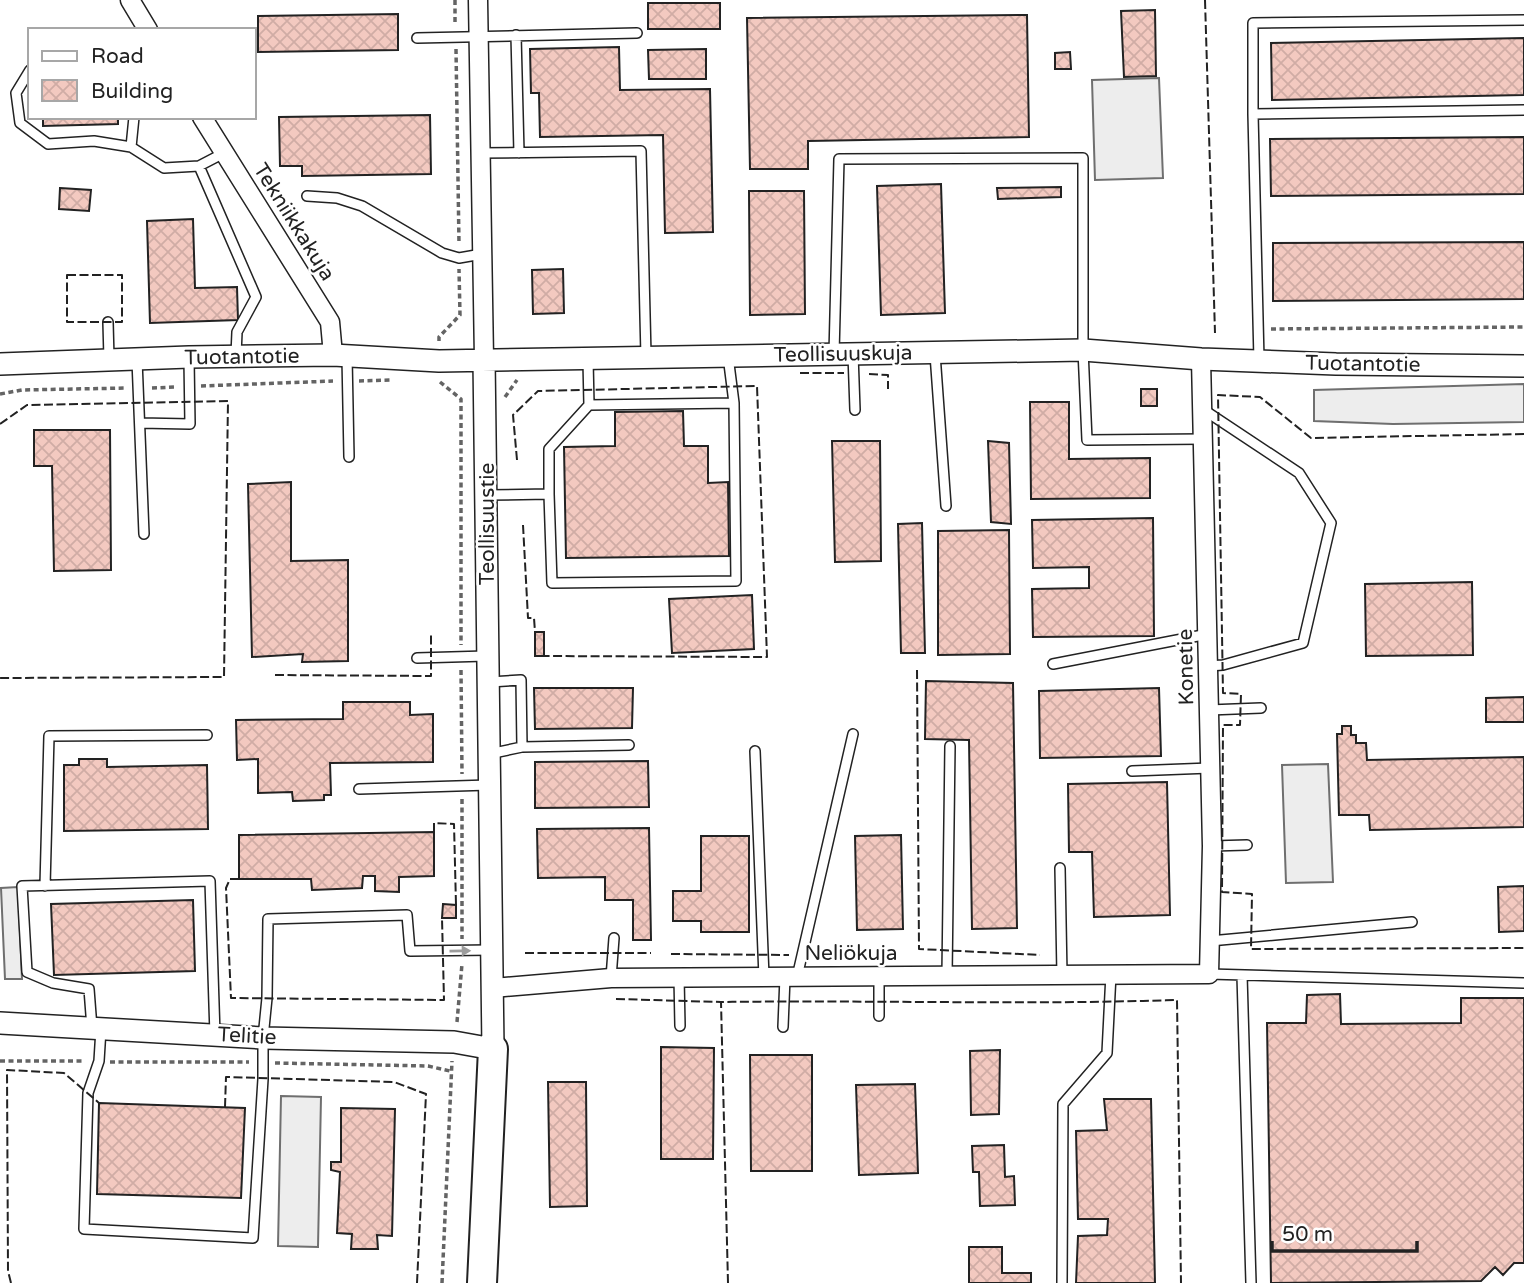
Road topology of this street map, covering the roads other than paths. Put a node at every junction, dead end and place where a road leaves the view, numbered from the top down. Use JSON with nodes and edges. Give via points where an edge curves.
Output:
{"nodes":[{"id":1,"x":130,"y":0,"type":"edge"},
{"id":2,"x":478,"y":0,"type":"edge"},
{"id":3,"x":1524,"y":20,"type":"edge"},
{"id":4,"x":147,"y":28,"type":"edge"},
{"id":5,"x":637,"y":33,"type":"dead end"},
{"id":6,"x":516,"y":35,"type":"junction"},
{"id":7,"x":417,"y":38,"type":"dead end"},
{"id":8,"x":478,"y":38,"type":"junction"},
{"id":9,"x":28,"y":73,"type":"edge"},
{"id":10,"x":1524,"y":110,"type":"edge"},
{"id":11,"x":1253,"y":114,"type":"junction"},
{"id":12,"x":134,"y":119,"type":"edge"},
{"id":13,"x":203,"y":119,"type":"edge"},
{"id":14,"x":131,"y":147,"type":"junction"},
{"id":15,"x":224,"y":153,"type":"junction"},
{"id":16,"x":480,"y":153,"type":"junction"},
{"id":17,"x":519,"y":153,"type":"junction"},
{"id":18,"x":199,"y":166,"type":"junction"},
{"id":19,"x":307,"y":196,"type":"dead end"},
{"id":20,"x":482,"y":254,"type":"junction"},
{"id":21,"x":108,"y":322,"type":"dead end"},
{"id":22,"x":1083,"y":350,"type":"junction"},
{"id":23,"x":844,"y":354,"type":"junction"},
{"id":24,"x":935,"y":354,"type":"junction"},
{"id":25,"x":340,"y":355,"type":"junction"},
{"id":26,"x":728,"y":356,"type":"junction"},
{"id":27,"x":189,"y":357,"type":"junction"},
{"id":28,"x":236,"y":357,"type":"junction"},
{"id":29,"x":646,"y":358,"type":"junction"},
{"id":30,"x":109,"y":359,"type":"junction"},
{"id":31,"x":137,"y":359,"type":"junction"},
{"id":32,"x":484,"y":359,"type":"junction"},
{"id":33,"x":1201,"y":359,"type":"junction"},
{"id":34,"x":588,"y":360,"type":"junction"},
{"id":35,"x":1259,"y":361,"type":"junction"},
{"id":36,"x":0,"y":364,"type":"edge"},
{"id":37,"x":1524,"y":366,"type":"edge"},
{"id":38,"x":734,"y":403,"type":"junction"},
{"id":39,"x":589,"y":405,"type":"junction"},
{"id":40,"x":855,"y":410,"type":"dead end"},
{"id":41,"x":1204,"y":410,"type":"junction"},
{"id":42,"x":140,"y":423,"type":"junction"},
{"id":43,"x":1205,"y":439,"type":"junction"},
{"id":44,"x":349,"y":457,"type":"dead end"},
{"id":45,"x":549,"y":494,"type":"junction"},
{"id":46,"x":487,"y":495,"type":"junction"},
{"id":47,"x":946,"y":506,"type":"dead end"},
{"id":48,"x":144,"y":534,"type":"dead end"},
{"id":49,"x":1208,"y":634,"type":"junction"},
{"id":50,"x":488,"y":656,"type":"junction"},
{"id":51,"x":417,"y":658,"type":"dead end"},
{"id":52,"x":1053,"y":664,"type":"dead end"},
{"id":53,"x":1209,"y":666,"type":"junction"},
{"id":54,"x":489,"y":682,"type":"junction"},
{"id":55,"x":1261,"y":708,"type":"dead end"},
{"id":56,"x":1209,"y":710,"type":"junction"},
{"id":57,"x":853,"y":734,"type":"dead end"},
{"id":58,"x":207,"y":735,"type":"dead end"},
{"id":59,"x":629,"y":745,"type":"dead end"},
{"id":60,"x":950,"y":746,"type":"dead end"},
{"id":61,"x":522,"y":747,"type":"junction"},
{"id":62,"x":755,"y":751,"type":"dead end"},
{"id":63,"x":489,"y":754,"type":"junction"},
{"id":64,"x":1210,"y":768,"type":"junction"},
{"id":65,"x":1132,"y":771,"type":"dead end"},
{"id":66,"x":489,"y":785,"type":"junction"},
{"id":67,"x":359,"y":789,"type":"dead end"},
{"id":68,"x":1247,"y":845,"type":"dead end"},
{"id":69,"x":1212,"y":846,"type":"junction"},
{"id":70,"x":1060,"y":868,"type":"dead end"},
{"id":71,"x":45,"y":886,"type":"junction"},
{"id":72,"x":1412,"y":922,"type":"dead end"},
{"id":73,"x":614,"y":938,"type":"dead end"},
{"id":74,"x":1210,"y":941,"type":"junction"},
{"id":75,"x":491,"y":950,"type":"junction"},
{"id":76,"x":1111,"y":974,"type":"junction"},
{"id":77,"x":1209,"y":974,"type":"junction"},
{"id":78,"x":947,"y":975,"type":"junction"},
{"id":79,"x":1062,"y":975,"type":"junction"},
{"id":80,"x":1242,"y":975,"type":"junction"},
{"id":81,"x":879,"y":976,"type":"junction"},
{"id":82,"x":679,"y":977,"type":"junction"},
{"id":83,"x":764,"y":977,"type":"junction"},
{"id":84,"x":791,"y":977,"type":"junction"},
{"id":85,"x":611,"y":978,"type":"junction"},
{"id":86,"x":1524,"y":983,"type":"edge"},
{"id":87,"x":493,"y":988,"type":"junction"},
{"id":88,"x":879,"y":1016,"type":"dead end"},
{"id":89,"x":0,"y":1023,"type":"edge"},
{"id":90,"x":680,"y":1026,"type":"dead end"},
{"id":91,"x":783,"y":1027,"type":"dead end"},
{"id":92,"x":97,"y":1028,"type":"junction"},
{"id":93,"x":215,"y":1035,"type":"junction"},
{"id":94,"x":263,"y":1038,"type":"junction"},
{"id":95,"x":494,"y":1049,"type":"junction"},
{"id":96,"x":482,"y":1283,"type":"edge"},
{"id":97,"x":1062,"y":1283,"type":"edge"},
{"id":98,"x":1251,"y":1283,"type":"edge"}],
"edges":[{"from":1,"to":4,"type":"street"},
{"from":2,"to":8,"type":"street","name":"Teollisuustie"},
{"from":3,"to":11,"type":"lane","via":[[1253,23]]},
{"from":5,"to":6,"type":"lane"},
{"from":6,"to":8,"type":"lane"},
{"from":6,"to":17,"type":"lane"},
{"from":7,"to":8,"type":"lane"},
{"from":8,"to":16,"type":"street","name":"Teollisuustie"},
{"from":9,"to":14,"type":"lane","via":[[16,93],[20,123],[48,144],[94,141]]},
{"from":10,"to":11,"type":"lane"},
{"from":11,"to":35,"type":"lane"},
{"from":12,"to":14,"type":"lane"},
{"from":13,"to":15,"type":"street","name":"Tekniikkakuja"},
{"from":14,"to":18,"type":"lane","via":[[164,168]]},
{"from":15,"to":18,"type":"lane"},
{"from":15,"to":25,"type":"street","name":"Tekniikkakuja","via":[[330,322]]},
{"from":16,"to":17,"type":"lane"},
{"from":16,"to":20,"type":"street","name":"Teollisuustie"},
{"from":17,"to":29,"type":"lane","via":[[641,151]]},
{"from":18,"to":28,"type":"lane","via":[[256,297],[237,332]]},
{"from":19,"to":20,"type":"lane","via":[[362,206],[442,253],[459,258]]},
{"from":20,"to":32,"type":"street","name":"Teollisuustie"},
{"from":21,"to":30,"type":"lane"},
{"from":22,"to":23,"type":"lane","via":[[1083,158],[839,159]]},
{"from":22,"to":24,"type":"street","name":"Teollisuuskuja"},
{"from":22,"to":33,"type":"street","name":"Teollisuuskuja"},
{"from":22,"to":43,"type":"lane","via":[[1087,440]]},
{"from":23,"to":24,"type":"street","name":"Teollisuuskuja"},
{"from":23,"to":26,"type":"street","name":"Teollisuuskuja"},
{"from":23,"to":40,"type":"lane"},
{"from":24,"to":47,"type":"lane"},
{"from":25,"to":28,"type":"street","name":"Tuotantotie"},
{"from":25,"to":32,"type":"street","name":"Tuotantotie"},
{"from":25,"to":44,"type":"lane","via":[[347,381]]},
{"from":26,"to":29,"type":"street","name":"Teollisuuskuja"},
{"from":26,"to":38,"type":"lane"},
{"from":27,"to":28,"type":"street","name":"Tuotantotie"},
{"from":27,"to":31,"type":"street","name":"Tuotantotie"},
{"from":27,"to":42,"type":"lane","via":[[190,424]]},
{"from":29,"to":34,"type":"street","name":"Teollisuuskuja"},
{"from":30,"to":31,"type":"street","name":"Tuotantotie"},
{"from":30,"to":36,"type":"street","name":"Tuotantotie"},
{"from":31,"to":42,"type":"lane"},
{"from":32,"to":34,"type":"street","name":"Teollisuuskuja"},
{"from":32,"to":46,"type":"street","name":"Teollisuustie"},
{"from":33,"to":35,"type":"street","name":"Tuotantotie"},
{"from":33,"to":41,"type":"street","name":"Konetie"},
{"from":34,"to":39,"type":"lane"},
{"from":35,"to":37,"type":"street","name":"Tuotantotie"},
{"from":38,"to":39,"type":"lane"},
{"from":38,"to":45,"type":"lane","via":[[736,581],[552,583]]},
{"from":39,"to":45,"type":"lane","via":[[549,449]]},
{"from":41,"to":43,"type":"street","name":"Konetie"},
{"from":41,"to":53,"type":"lane","via":[[1299,473],[1331,523],[1303,643]]},
{"from":42,"to":48,"type":"lane"},
{"from":43,"to":49,"type":"street","name":"Konetie"},
{"from":45,"to":46,"type":"lane"},
{"from":46,"to":50,"type":"street","name":"Teollisuustie"},
{"from":49,"to":52,"type":"lane"},
{"from":49,"to":53,"type":"street","name":"Konetie"},
{"from":50,"to":51,"type":"lane"},
{"from":50,"to":54,"type":"street","name":"Teollisuustie"},
{"from":53,"to":56,"type":"street","name":"Konetie"},
{"from":54,"to":61,"type":"lane","via":[[521,680]]},
{"from":54,"to":63,"type":"street","name":"Teollisuustie"},
{"from":55,"to":56,"type":"lane"},
{"from":56,"to":64,"type":"street","name":"Konetie"},
{"from":57,"to":84,"type":"lane"},
{"from":58,"to":71,"type":"lane","via":[[49,736]]},
{"from":59,"to":61,"type":"lane"},
{"from":60,"to":78,"type":"lane"},
{"from":61,"to":63,"type":"lane"},
{"from":62,"to":83,"type":"lane"},
{"from":63,"to":66,"type":"street","name":"Teollisuustie"},
{"from":64,"to":65,"type":"lane"},
{"from":64,"to":69,"type":"street","name":"Konetie"},
{"from":66,"to":67,"type":"lane"},
{"from":66,"to":75,"type":"street","name":"Teollisuustie"},
{"from":68,"to":69,"type":"lane"},
{"from":69,"to":74,"type":"street","name":"Konetie"},
{"from":70,"to":79,"type":"lane"},
{"from":71,"to":92,"type":"lane","via":[[22,886],[27,972],[53,983],[89,989]]},
{"from":71,"to":93,"type":"lane","via":[[210,881]]},
{"from":72,"to":74,"type":"lane"},
{"from":73,"to":85,"type":"lane"},
{"from":74,"to":77,"type":"street","name":"Konetie"},
{"from":75,"to":87,"type":"street","name":"Teollisuustie"},
{"from":94,"to":75,"type":"lane","one_way":true,"via":[[268,919],[407,915],[410,951]]},
{"from":76,"to":77,"type":"street","name":"Neliökuja"},
{"from":76,"to":79,"type":"street","name":"Neliökuja"},
{"from":76,"to":97,"type":"lane","via":[[1107,1053],[1063,1104]]},
{"from":77,"to":80,"type":"lane"},
{"from":78,"to":79,"type":"street","name":"Neliökuja"},
{"from":78,"to":81,"type":"street","name":"Neliökuja"},
{"from":80,"to":86,"type":"lane"},
{"from":80,"to":98,"type":"lane"},
{"from":81,"to":84,"type":"street","name":"Neliökuja"},
{"from":81,"to":88,"type":"lane"},
{"from":82,"to":83,"type":"street","name":"Neliökuja"},
{"from":82,"to":85,"type":"street","name":"Neliökuja"},
{"from":82,"to":90,"type":"lane"},
{"from":83,"to":84,"type":"street","name":"Neliökuja"},
{"from":84,"to":91,"type":"lane"},
{"from":85,"to":87,"type":"street","name":"Neliökuja"},
{"from":87,"to":95,"type":"street","name":"Teollisuustie"},
{"from":89,"to":92,"type":"street","name":"Telitie"},
{"from":92,"to":93,"type":"street","name":"Telitie"},
{"from":92,"to":94,"type":"lane","via":[[99,1062],[88,1093],[84,1229],[253,1238]]},
{"from":93,"to":94,"type":"street","name":"Telitie"},
{"from":94,"to":95,"type":"street","name":"Telitie","via":[[454,1042]]},
{"from":95,"to":96,"type":"main road"}]}
